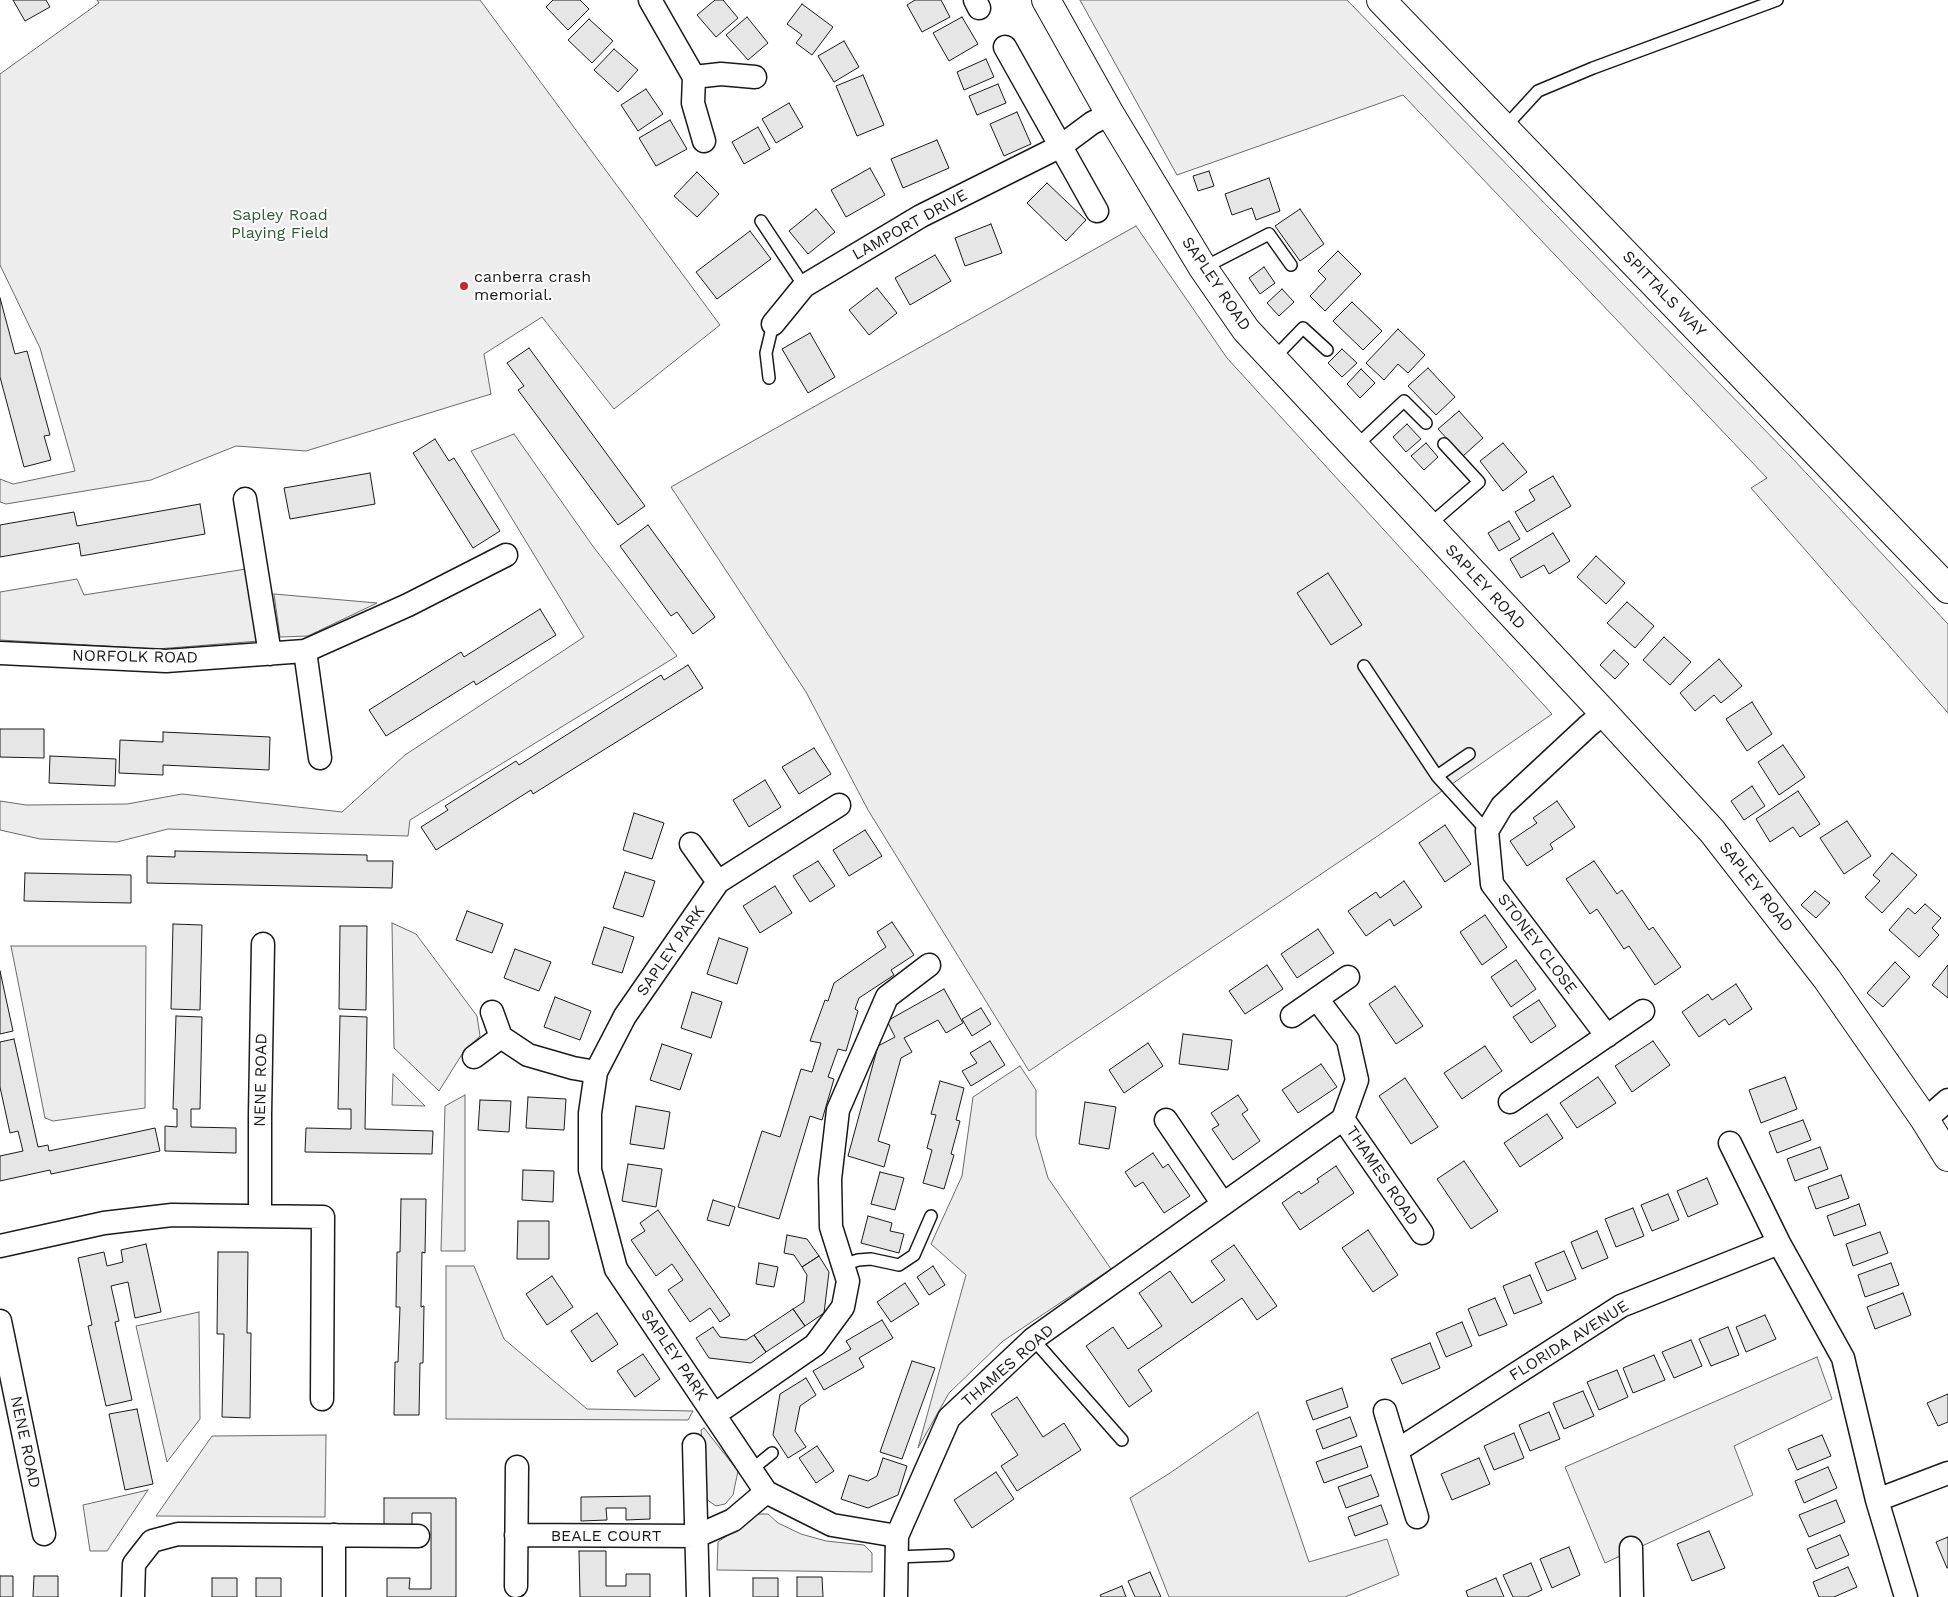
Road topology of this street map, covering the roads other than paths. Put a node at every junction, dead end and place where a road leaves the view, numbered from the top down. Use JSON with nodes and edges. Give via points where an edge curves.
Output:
{"nodes":[{"id":1,"x":650,"y":0,"type":"edge"},
{"id":2,"x":1046,"y":0,"type":"edge"},
{"id":3,"x":1381,"y":0,"type":"edge"},
{"id":4,"x":1777,"y":0,"type":"edge"},
{"id":5,"x":1005,"y":47,"type":"dead end"},
{"id":6,"x":694,"y":77,"type":"junction"},
{"id":7,"x":755,"y":78,"type":"dead end"},
{"id":8,"x":1110,"y":114,"type":"junction"},
{"id":9,"x":1504,"y":128,"type":"junction"},
{"id":10,"x":704,"y":141,"type":"dead end"},
{"id":11,"x":1062,"y":146,"type":"junction"},
{"id":12,"x":1097,"y":211,"type":"dead end"},
{"id":13,"x":761,"y":221,"type":"dead end"},
{"id":14,"x":1291,"y":265,"type":"dead end"},
{"id":15,"x":1203,"y":268,"type":"junction"},
{"id":16,"x":804,"y":286,"type":"junction"},
{"id":17,"x":773,"y":324,"type":"joint"},
{"id":18,"x":1326,"y":350,"type":"dead end"},
{"id":19,"x":1272,"y":359,"type":"junction"},
{"id":20,"x":769,"y":378,"type":"dead end"},
{"id":21,"x":1426,"y":422,"type":"dead end"},
{"id":22,"x":1444,"y":444,"type":"dead end"},
{"id":23,"x":1354,"y":448,"type":"junction"},
{"id":24,"x":245,"y":499,"type":"dead end"},
{"id":25,"x":1428,"y":526,"type":"junction"},
{"id":26,"x":506,"y":555,"type":"dead end"},
{"id":27,"x":1948,"y":589,"type":"edge"},
{"id":28,"x":305,"y":651,"type":"junction"},
{"id":29,"x":0,"y":652,"type":"edge"},
{"id":30,"x":270,"y":654,"type":"junction"},
{"id":31,"x":1364,"y":666,"type":"dead end"},
{"id":32,"x":1604,"y":713,"type":"junction"},
{"id":33,"x":1469,"y":754,"type":"dead end"},
{"id":34,"x":320,"y":758,"type":"dead end"},
{"id":35,"x":1437,"y":776,"type":"junction"},
{"id":36,"x":839,"y":805,"type":"dead end"},
{"id":37,"x":1487,"y":831,"type":"junction"},
{"id":38,"x":691,"y":844,"type":"dead end"},
{"id":39,"x":718,"y":882,"type":"junction"},
{"id":40,"x":263,"y":944,"type":"dead end"},
{"id":41,"x":929,"y":965,"type":"dead end"},
{"id":42,"x":1348,"y":978,"type":"dead end"},
{"id":43,"x":1317,"y":999,"type":"junction"},
{"id":44,"x":1643,"y":1011,"type":"dead end"},
{"id":45,"x":492,"y":1012,"type":"dead end"},
{"id":46,"x":1292,"y":1016,"type":"dead end"},
{"id":47,"x":501,"y":1036,"type":"junction"},
{"id":48,"x":1607,"y":1036,"type":"junction"},
{"id":49,"x":474,"y":1057,"type":"dead end"},
{"id":50,"x":596,"y":1072,"type":"junction"},
{"id":51,"x":1948,"y":1100,"type":"edge"},
{"id":52,"x":1510,"y":1102,"type":"dead end"},
{"id":53,"x":1343,"y":1119,"type":"junction"},
{"id":54,"x":1166,"y":1120,"type":"dead end"},
{"id":55,"x":1926,"y":1120,"type":"junction"},
{"id":56,"x":1730,"y":1144,"type":"dead end"},
{"id":57,"x":1948,"y":1157,"type":"edge"},
{"id":58,"x":1223,"y":1204,"type":"junction"},
{"id":59,"x":260,"y":1216,"type":"junction"},
{"id":60,"x":931,"y":1216,"type":"dead end"},
{"id":61,"x":1422,"y":1233,"type":"dead end"},
{"id":62,"x":1778,"y":1243,"type":"junction"},
{"id":63,"x":0,"y":1246,"type":"edge"},
{"id":64,"x":843,"y":1265,"type":"junction"},
{"id":65,"x":0,"y":1321,"type":"edge"},
{"id":66,"x":1033,"y":1339,"type":"junction"},
{"id":67,"x":322,"y":1399,"type":"dead end"},
{"id":68,"x":1385,"y":1410,"type":"dead end"},
{"id":69,"x":714,"y":1415,"type":"junction"},
{"id":70,"x":1122,"y":1440,"type":"dead end"},
{"id":71,"x":694,"y":1445,"type":"dead end"},
{"id":72,"x":1398,"y":1450,"type":"junction"},
{"id":73,"x":772,"y":1453,"type":"dead end"},
{"id":74,"x":516,"y":1467,"type":"dead end"},
{"id":75,"x":751,"y":1470,"type":"junction"},
{"id":76,"x":1948,"y":1473,"type":"edge"},
{"id":77,"x":766,"y":1492,"type":"junction"},
{"id":78,"x":1877,"y":1500,"type":"junction"},
{"id":79,"x":1417,"y":1517,"type":"dead end"},
{"id":80,"x":44,"y":1534,"type":"dead end"},
{"id":81,"x":334,"y":1535,"type":"junction"},
{"id":82,"x":516,"y":1535,"type":"junction"},
{"id":83,"x":418,"y":1536,"type":"dead end"},
{"id":84,"x":697,"y":1536,"type":"junction"},
{"id":85,"x":896,"y":1546,"type":"junction"},
{"id":86,"x":1630,"y":1548,"type":"dead end"},
{"id":87,"x":948,"y":1555,"type":"dead end"},
{"id":88,"x":516,"y":1586,"type":"dead end"},
{"id":89,"x":133,"y":1597,"type":"edge"},
{"id":90,"x":334,"y":1597,"type":"edge"},
{"id":91,"x":698,"y":1597,"type":"edge"},
{"id":92,"x":896,"y":1597,"type":"edge"},
{"id":93,"x":1632,"y":1597,"type":"edge"},
{"id":94,"x":1906,"y":1597,"type":"edge"}],
"edges":[{"from":1,"to":6,"type":"street"},
{"from":2,"to":8,"type":"main road","name":"SAPLEY ROAD"},
{"from":3,"to":9,"type":"main road","name":"SPITTALS WAY"},
{"from":4,"to":9,"type":"lane","via":[[1538,91]]},
{"from":5,"to":11,"type":"street"},
{"from":6,"to":7,"type":"street","via":[[721,74]]},
{"from":6,"to":10,"type":"street","via":[[693,103]]},
{"from":8,"to":11,"type":"street","name":"LAMPORT DRIVE"},
{"from":8,"to":15,"type":"main road","name":"SAPLEY ROAD"},
{"from":9,"to":27,"type":"main road","name":"SPITTALS WAY"},
{"from":11,"to":12,"type":"street"},
{"from":11,"to":16,"type":"street","name":"LAMPORT DRIVE","via":[[921,216]]},
{"from":13,"to":16,"type":"lane"},
{"from":14,"to":15,"type":"lane","via":[[1268,234]]},
{"from":15,"to":19,"type":"main road","name":"SAPLEY ROAD","via":[[1246,330]]},
{"from":16,"to":17,"type":"street","name":"LAMPORT DRIVE"},
{"from":17,"to":20,"type":"lane","via":[[766,353]]},
{"from":18,"to":19,"type":"lane","via":[[1303,328]]},
{"from":19,"to":23,"type":"main road","name":"SAPLEY ROAD"},
{"from":21,"to":23,"type":"lane","via":[[1404,401]]},
{"from":22,"to":25,"type":"lane","via":[[1479,482]]},
{"from":23,"to":25,"type":"main road","name":"SAPLEY ROAD"},
{"from":24,"to":30,"type":"street"},
{"from":25,"to":32,"type":"main road","name":"SAPLEY ROAD"},
{"from":26,"to":28,"type":"street","name":"NORFOLK ROAD","via":[[408,605]]},
{"from":28,"to":30,"type":"street","name":"NORFOLK ROAD"},
{"from":28,"to":34,"type":"street"},
{"from":29,"to":30,"type":"street","name":"NORFOLK ROAD","via":[[166,661]]},
{"from":31,"to":35,"type":"lane"},
{"from":32,"to":37,"type":"street","via":[[1502,806]]},
{"from":32,"to":55,"type":"main road","name":"SAPLEY ROAD","via":[[1712,831],[1827,979]]},
{"from":33,"to":35,"type":"lane"},
{"from":35,"to":37,"type":"lane"},
{"from":36,"to":39,"type":"street","name":"SAPLEY PARK"},
{"from":37,"to":48,"type":"street","name":"STONEY CLOSE","via":[[1492,884]]},
{"from":38,"to":39,"type":"street"},
{"from":39,"to":50,"type":"street","name":"SAPLEY PARK","via":[[626,1016]]},
{"from":40,"to":59,"type":"street","name":"NENE ROAD"},
{"from":41,"to":64,"type":"street","via":[[887,997],[838,1110],[830,1179],[831,1227]]},
{"from":42,"to":43,"type":"street"},
{"from":43,"to":46,"type":"street"},
{"from":43,"to":53,"type":"street","name":"THAMES ROAD","via":[[1348,1040],[1357,1080]]},
{"from":44,"to":48,"type":"street"},
{"from":45,"to":47,"type":"street"},
{"from":47,"to":49,"type":"street"},
{"from":47,"to":50,"type":"street","via":[[528,1055]]},
{"from":48,"to":52,"type":"street"},
{"from":50,"to":69,"type":"street","name":"SAPLEY PARK","via":[[590,1113],[590,1170],[616,1269]]},
{"from":51,"to":55,"type":"street"},
{"from":53,"to":58,"type":"street","name":"THAMES ROAD"},
{"from":53,"to":61,"type":"street","name":"THAMES ROAD"},
{"from":54,"to":58,"type":"street"},
{"from":55,"to":57,"type":"main road","name":"SAPLEY ROAD"},
{"from":56,"to":62,"type":"street"},
{"from":58,"to":66,"type":"street","name":"THAMES ROAD"},
{"from":59,"to":63,"type":"street","via":[[172,1215],[104,1223]]},
{"from":59,"to":67,"type":"street","via":[[323,1217]]},
{"from":60,"to":64,"type":"lane","via":[[914,1255],[899,1265],[871,1259]]},
{"from":62,"to":72,"type":"street","name":"FLORIDA AVENUE","via":[[1620,1306]]},
{"from":62,"to":78,"type":"street","via":[[1843,1358]]},
{"from":64,"to":69,"type":"street","via":[[848,1281],[843,1307],[814,1345]]},
{"from":65,"to":80,"type":"street","name":"NENE ROAD"},
{"from":66,"to":70,"type":"lane"},
{"from":66,"to":85,"type":"street","name":"THAMES ROAD","via":[[949,1418]]},
{"from":68,"to":72,"type":"street"},
{"from":69,"to":75,"type":"street","name":"SAPLEY PARK"},
{"from":71,"to":84,"type":"street"},
{"from":72,"to":79,"type":"street"},
{"from":73,"to":75,"type":"lane"},
{"from":74,"to":82,"type":"street"},
{"from":75,"to":77,"type":"street","name":"SAPLEY PARK"},
{"from":76,"to":78,"type":"street"},
{"from":77,"to":84,"type":"street","name":"BEALE COURT","via":[[733,1520]]},
{"from":77,"to":85,"type":"street","name":"SAPLEY PARK","via":[[832,1525]]},
{"from":78,"to":94,"type":"street"},
{"from":81,"to":83,"type":"street"},
{"from":81,"to":89,"type":"street","via":[[178,1534],[152,1541],[134,1564]]},
{"from":81,"to":90,"type":"street"},
{"from":82,"to":84,"type":"street","name":"BEALE COURT"},
{"from":82,"to":88,"type":"street"},
{"from":84,"to":91,"type":"street"},
{"from":85,"to":87,"type":"lane"},
{"from":85,"to":92,"type":"street","name":"THAMES ROAD"},
{"from":86,"to":93,"type":"street"}]}
